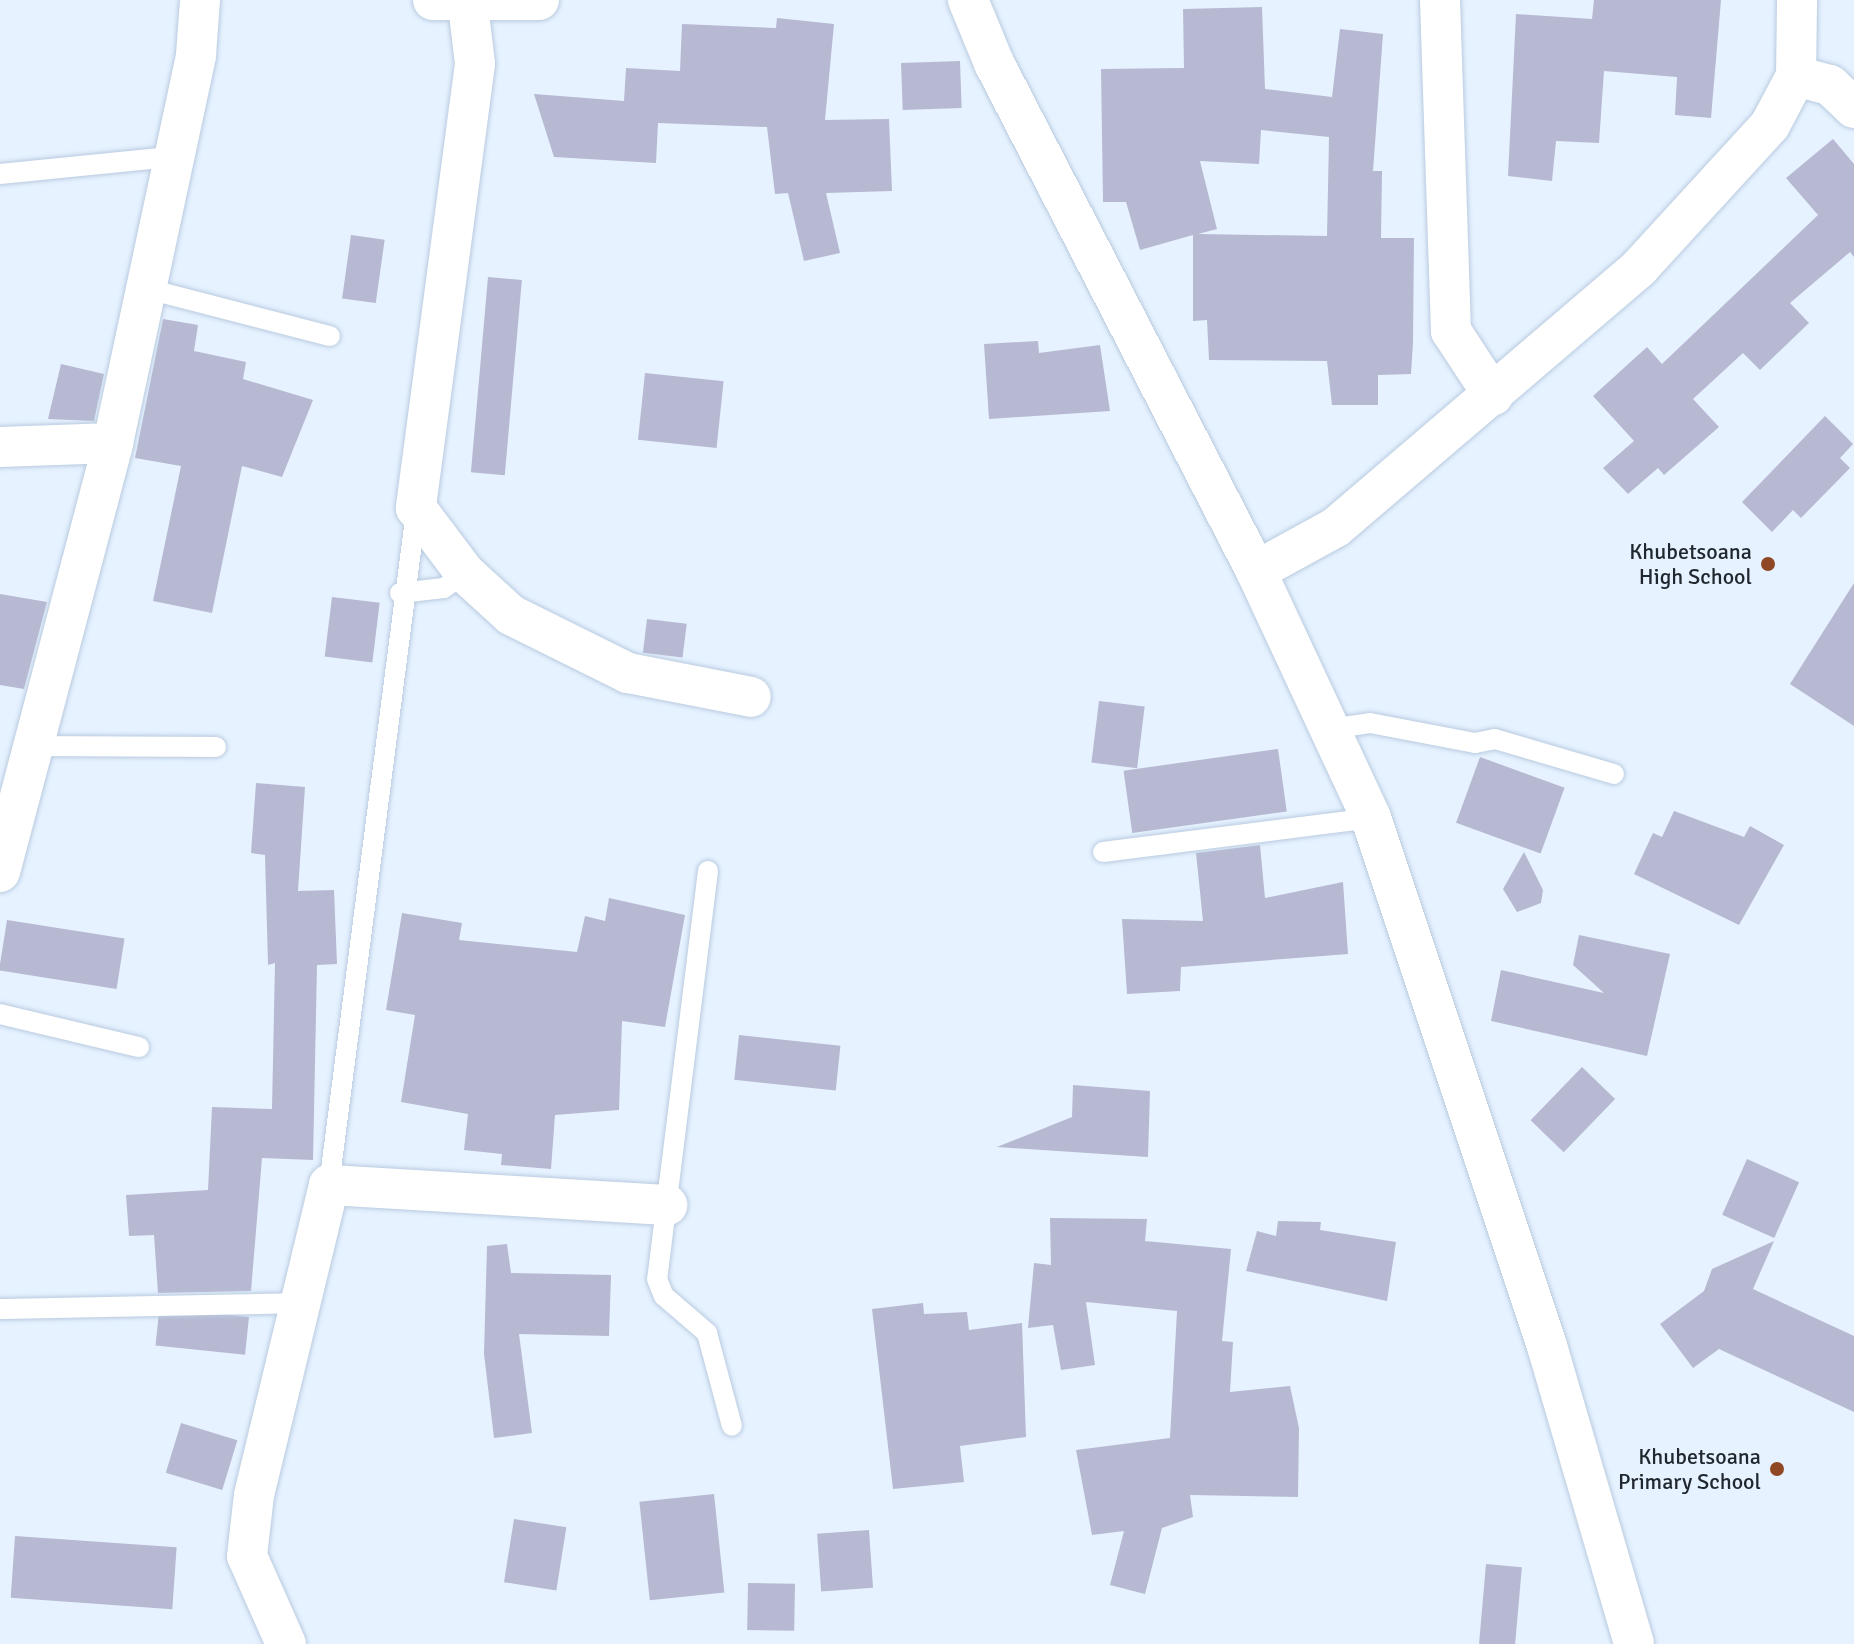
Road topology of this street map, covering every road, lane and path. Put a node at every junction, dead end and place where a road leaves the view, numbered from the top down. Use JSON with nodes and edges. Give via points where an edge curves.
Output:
{"nodes":[{"id":1,"x":200,"y":0,"type":"edge"},
{"id":2,"x":539,"y":0,"type":"edge"},
{"id":3,"x":968,"y":0,"type":"edge"},
{"id":4,"x":1440,"y":0,"type":"edge"},
{"id":5,"x":1797,"y":0,"type":"edge"},
{"id":6,"x":450,"y":2,"type":"edge"},
{"id":7,"x":1796,"y":76,"type":"junction"},
{"id":8,"x":1854,"y":108,"type":"edge"},
{"id":9,"x":170,"y":157,"type":"junction"},
{"id":10,"x":0,"y":174,"type":"edge"},
{"id":11,"x":144,"y":288,"type":"junction"},
{"id":12,"x":330,"y":336,"type":"dead end"},
{"id":13,"x":1493,"y":395,"type":"junction"},
{"id":14,"x":113,"y":443,"type":"junction"},
{"id":15,"x":0,"y":447,"type":"edge"},
{"id":16,"x":416,"y":508,"type":"junction"},
{"id":17,"x":1256,"y":571,"type":"junction"},
{"id":18,"x":465,"y":573,"type":"junction"},
{"id":19,"x":400,"y":593,"type":"junction"},
{"id":20,"x":751,"y":697,"type":"dead end"},
{"id":21,"x":1330,"y":729,"type":"junction"},
{"id":22,"x":37,"y":746,"type":"junction"},
{"id":23,"x":216,"y":747,"type":"dead end"},
{"id":24,"x":1614,"y":774,"type":"dead end"},
{"id":25,"x":1371,"y":818,"type":"junction"},
{"id":26,"x":1103,"y":852,"type":"dead end"},
{"id":27,"x":708,"y":871,"type":"dead end"},
{"id":28,"x":0,"y":872,"type":"edge"},
{"id":29,"x":0,"y":1014,"type":"edge"},
{"id":30,"x":139,"y":1047,"type":"dead end"},
{"id":31,"x":329,"y":1185,"type":"junction"},
{"id":32,"x":667,"y":1205,"type":"junction"},
{"id":33,"x":299,"y":1303,"type":"junction"},
{"id":34,"x":0,"y":1309,"type":"edge"},
{"id":35,"x":732,"y":1426,"type":"dead end"},
{"id":36,"x":286,"y":1644,"type":"edge"},
{"id":37,"x":1634,"y":1644,"type":"edge"}],
"edges":[{"from":1,"to":9,"type":"street","via":[[196,55]]},
{"from":2,"to":6,"type":"street"},
{"from":3,"to":17,"type":"street","via":[[994,63]]},
{"from":4,"to":13,"type":"street","via":[[1451,331]]},
{"from":5,"to":7,"type":"street"},
{"from":6,"to":16,"type":"street","via":[[475,64]]},
{"from":7,"to":8,"type":"street","via":[[1830,85]]},
{"from":7,"to":13,"type":"street","via":[[1770,125],[1639,268]]},
{"from":9,"to":10,"type":"lane"},
{"from":9,"to":11,"type":"street"},
{"from":11,"to":12,"type":"lane"},
{"from":11,"to":14,"type":"street"},
{"from":13,"to":17,"type":"street","via":[[1336,527]]},
{"from":14,"to":15,"type":"street"},
{"from":14,"to":22,"type":"street"},
{"from":16,"to":18,"type":"street"},
{"from":16,"to":19,"type":"lane"},
{"from":17,"to":21,"type":"street"},
{"from":18,"to":19,"type":"lane","via":[[444,588]]},
{"from":18,"to":20,"type":"street","via":[[511,615],[628,673]]},
{"from":19,"to":31,"type":"lane"},
{"from":21,"to":24,"type":"lane","via":[[1370,723],[1475,743],[1495,739]]},
{"from":21,"to":25,"type":"street"},
{"from":22,"to":23,"type":"lane"},
{"from":22,"to":28,"type":"street"},
{"from":25,"to":26,"type":"lane"},
{"from":25,"to":37,"type":"street","via":[[1547,1346]]},
{"from":27,"to":32,"type":"lane"},
{"from":29,"to":30,"type":"lane"},
{"from":31,"to":32,"type":"street"},
{"from":31,"to":33,"type":"street"},
{"from":32,"to":35,"type":"lane","via":[[657,1279],[664,1296],[707,1333]]},
{"from":33,"to":34,"type":"lane"},
{"from":33,"to":36,"type":"street","via":[[247,1556]]}]}
